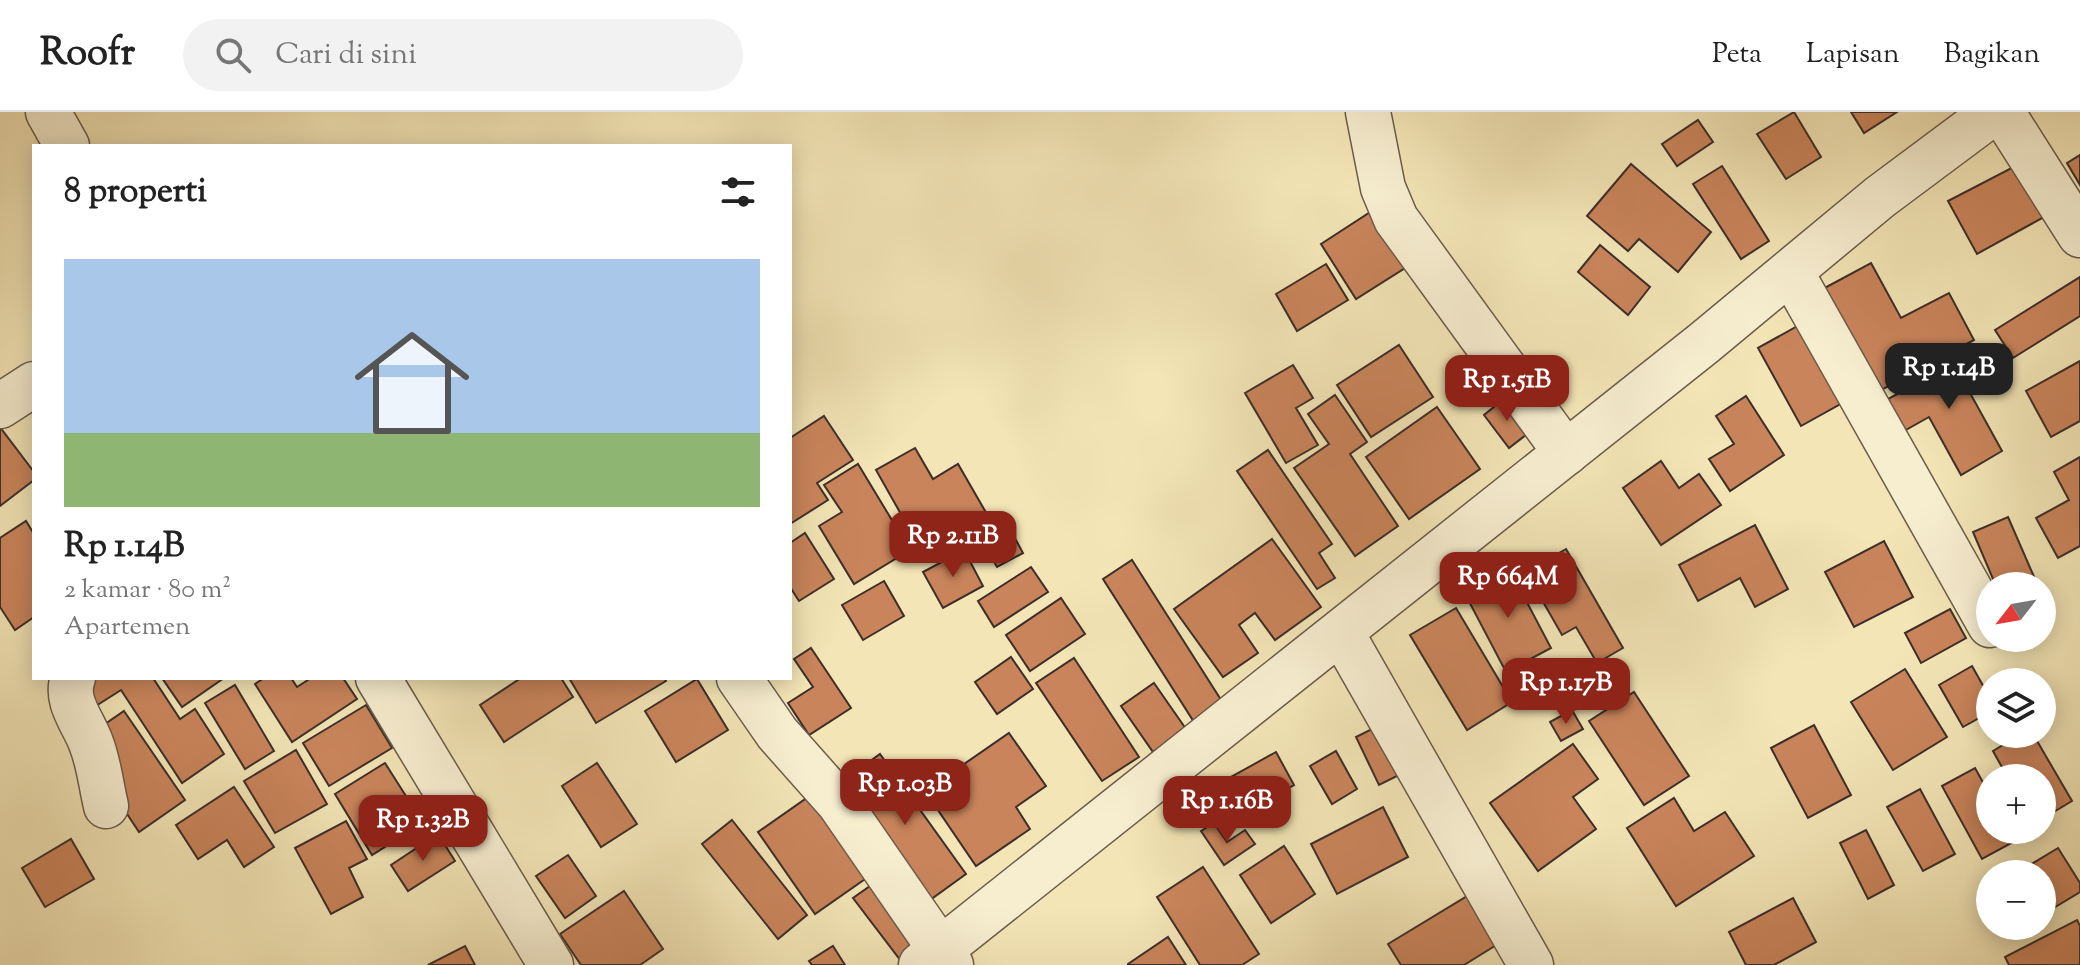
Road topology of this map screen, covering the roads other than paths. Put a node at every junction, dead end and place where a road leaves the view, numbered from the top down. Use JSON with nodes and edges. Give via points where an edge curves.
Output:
{"nodes":[{"id":1,"x":48,"y":112,"type":"edge"},
{"id":2,"x":1368,"y":112,"type":"edge"},
{"id":3,"x":1994,"y":112,"type":"edge"},
{"id":4,"x":2002,"y":112,"type":"edge"},
{"id":5,"x":66,"y":144,"type":"edge"},
{"id":6,"x":2080,"y":235,"type":"edge"},
{"id":7,"x":1791,"y":272,"type":"junction"},
{"id":8,"x":32,"y":385,"type":"edge"},
{"id":9,"x":0,"y":406,"type":"edge"},
{"id":10,"x":1566,"y":453,"type":"junction"},
{"id":11,"x":1976,"y":600,"type":"edge"},
{"id":12,"x":1341,"y":632,"type":"junction"},
{"id":13,"x":72,"y":680,"type":"edge"},
{"id":14,"x":379,"y":680,"type":"edge"},
{"id":15,"x":740,"y":680,"type":"edge"},
{"id":16,"x":106,"y":806,"type":"dead end"},
{"id":17,"x":937,"y":960,"type":"edge"},
{"id":18,"x":551,"y":965,"type":"edge"},
{"id":19,"x":1531,"y":965,"type":"edge"}],
"edges":[{"from":1,"to":5,"type":"street"},
{"from":2,"to":10,"type":"street","via":[[1383,188],[1396,219]]},
{"from":3,"to":7,"type":"street"},
{"from":4,"to":6,"type":"street"},
{"from":7,"to":10,"type":"street"},
{"from":7,"to":11,"type":"street"},
{"from":8,"to":9,"type":"street"},
{"from":10,"to":12,"type":"street"},
{"from":12,"to":17,"type":"street"},
{"from":12,"to":19,"type":"street"},
{"from":13,"to":16,"type":"street","via":[[72,700],[92,744]]},
{"from":14,"to":18,"type":"street"},
{"from":15,"to":17,"type":"street","via":[[777,733],[839,803]]}]}
